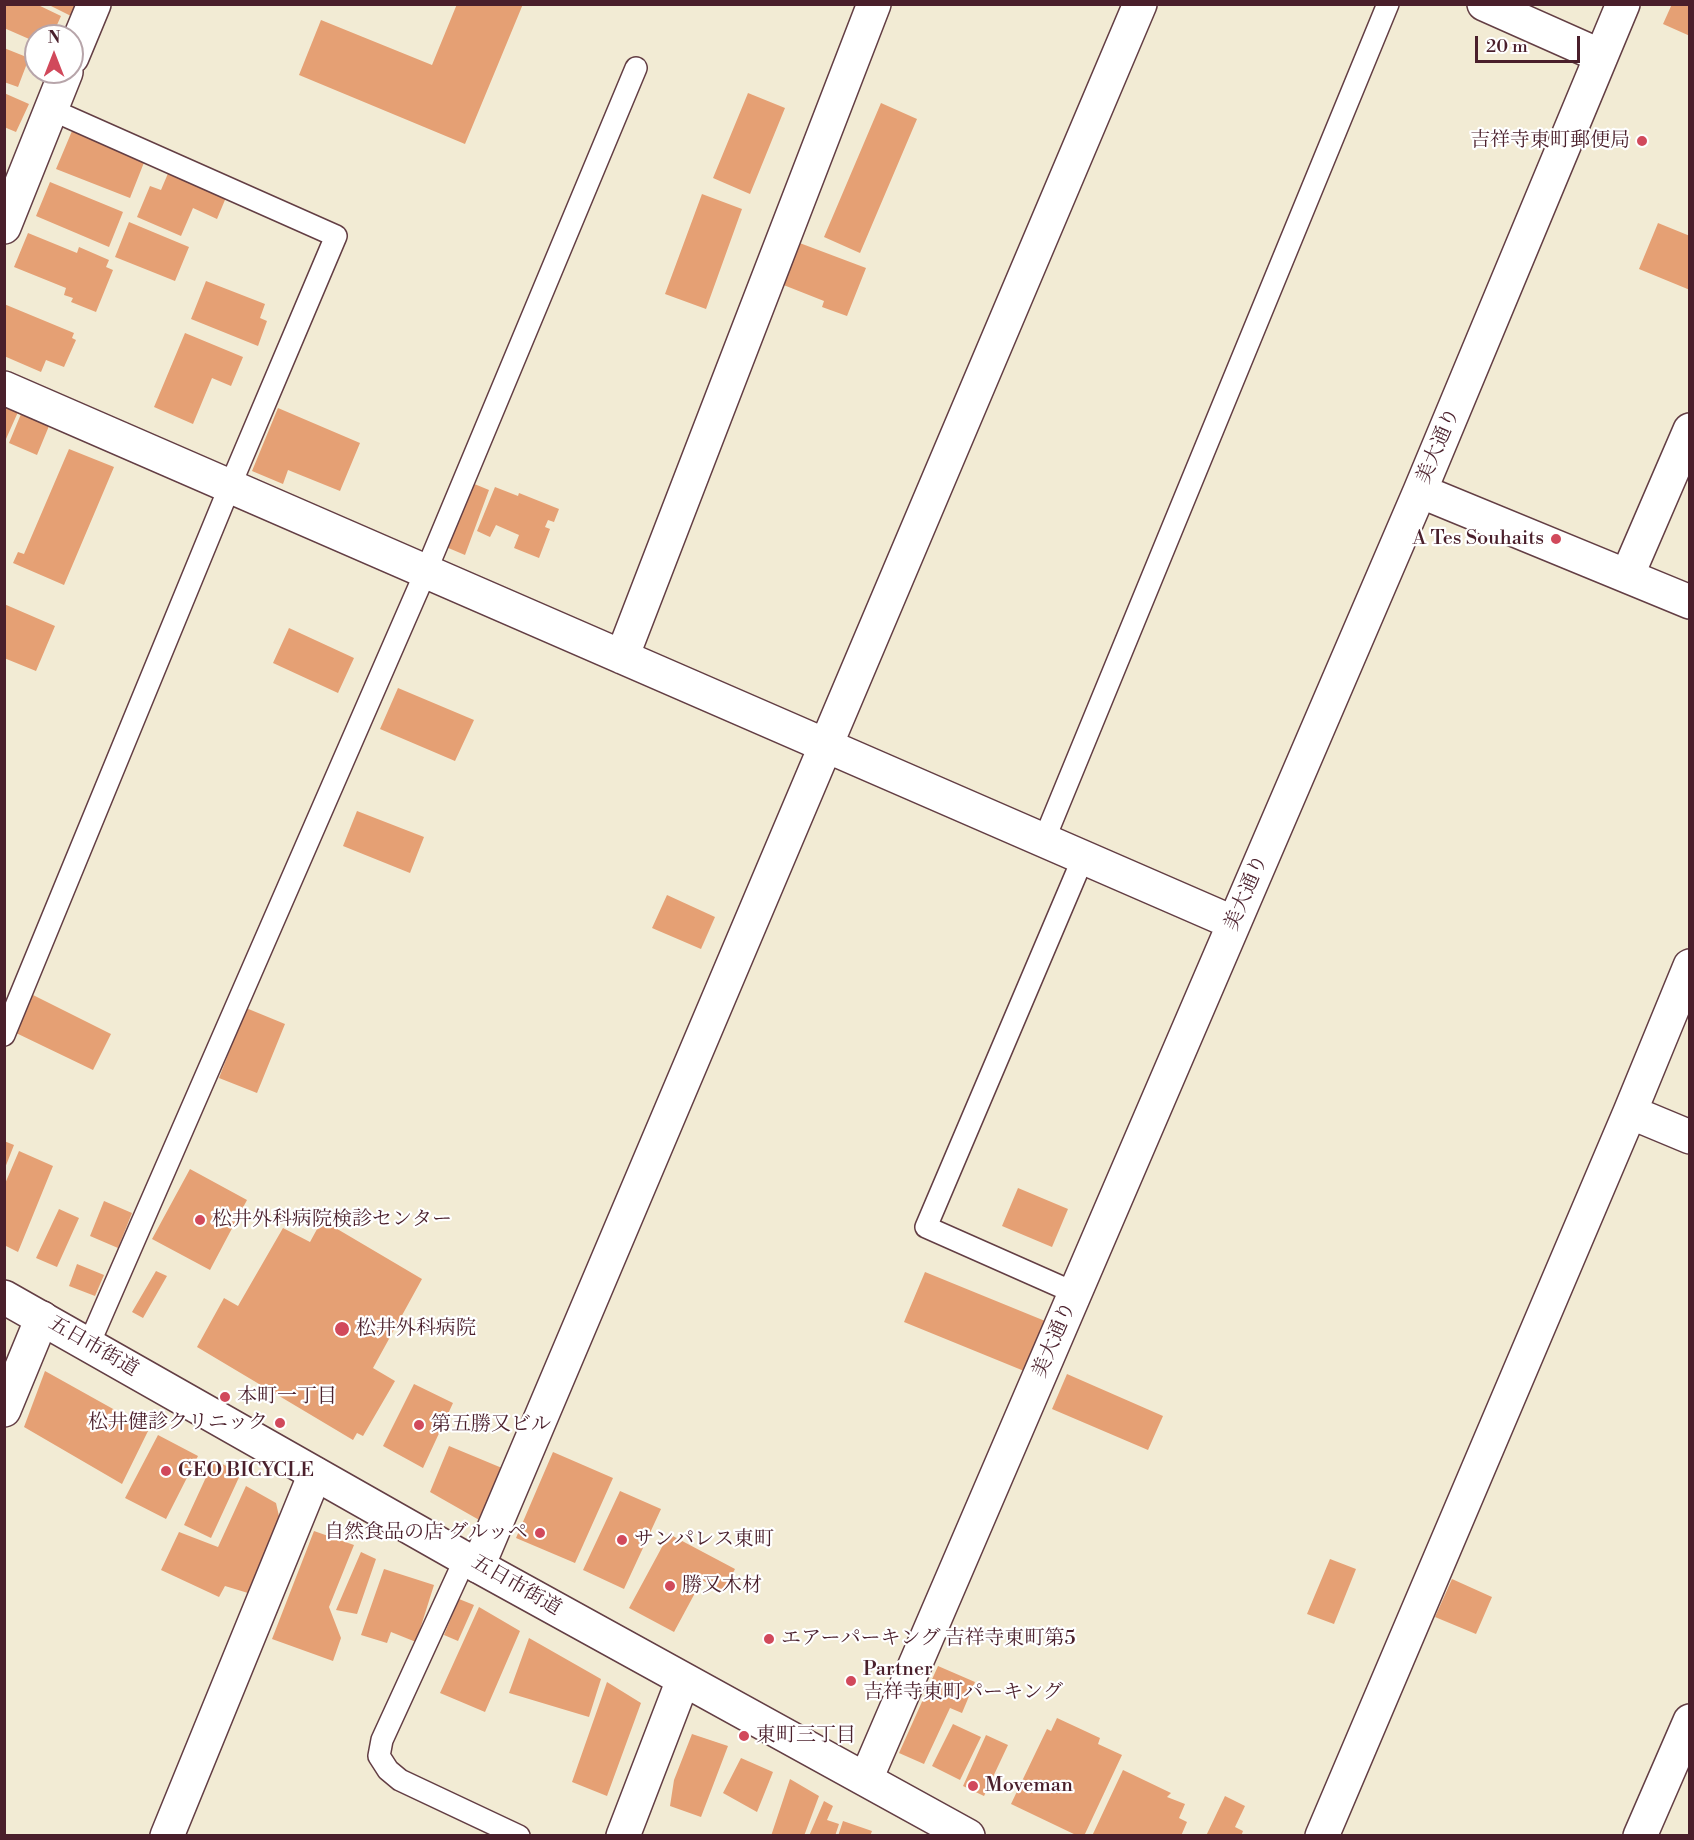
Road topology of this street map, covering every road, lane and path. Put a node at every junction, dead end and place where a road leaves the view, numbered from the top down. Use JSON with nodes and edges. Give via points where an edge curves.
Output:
{"nodes":[{"id":1,"x":94,"y":4,"type":"edge"},
{"id":2,"x":874,"y":4,"type":"edge"},
{"id":3,"x":1140,"y":4,"type":"edge"},
{"id":4,"x":1388,"y":4,"type":"edge"},
{"id":5,"x":1484,"y":4,"type":"edge"},
{"id":6,"x":1623,"y":4,"type":"edge"},
{"id":7,"x":84,"y":28,"type":"edge"},
{"id":8,"x":1601,"y":56,"type":"junction"},
{"id":9,"x":636,"y":68,"type":"dead end"},
{"id":10,"x":61,"y":84,"type":"edge"},
{"id":11,"x":50,"y":109,"type":"junction"},
{"id":12,"x":4,"y":227,"type":"edge"},
{"id":13,"x":4,"y":388,"type":"edge"},
{"id":14,"x":1689,"y":430,"type":"edge"},
{"id":15,"x":230,"y":486,"type":"junction"},
{"id":16,"x":1420,"y":492,"type":"junction"},
{"id":17,"x":426,"y":571,"type":"junction"},
{"id":18,"x":1627,"y":576,"type":"junction"},
{"id":19,"x":1689,"y":602,"type":"edge"},
{"id":20,"x":622,"y":657,"type":"junction"},
{"id":21,"x":827,"y":746,"type":"junction"},
{"id":22,"x":1044,"y":840,"type":"junction"},
{"id":23,"x":1083,"y":858,"type":"junction"},
{"id":24,"x":1234,"y":923,"type":"junction"},
{"id":25,"x":1689,"y":966,"type":"edge"},
{"id":26,"x":4,"y":1035,"type":"edge"},
{"id":27,"x":1630,"y":1112,"type":"junction"},
{"id":28,"x":1689,"y":1137,"type":"edge"},
{"id":29,"x":1075,"y":1293,"type":"junction"},
{"id":30,"x":4,"y":1297,"type":"edge"},
{"id":31,"x":42,"y":1318,"type":"junction"},
{"id":32,"x":89,"y":1344,"type":"junction"},
{"id":33,"x":4,"y":1410,"type":"edge"},
{"id":34,"x":315,"y":1474,"type":"junction"},
{"id":35,"x":472,"y":1562,"type":"junction"},
{"id":36,"x":683,"y":1680,"type":"junction"},
{"id":37,"x":1689,"y":1721,"type":"edge"},
{"id":38,"x":866,"y":1779,"type":"junction"},
{"id":39,"x":167,"y":1836,"type":"edge"},
{"id":40,"x":519,"y":1836,"type":"edge"},
{"id":41,"x":623,"y":1836,"type":"edge"},
{"id":42,"x":968,"y":1836,"type":"edge"},
{"id":43,"x":1322,"y":1836,"type":"edge"},
{"id":44,"x":1640,"y":1836,"type":"edge"}],
"edges":[{"from":1,"to":7,"type":"street"},
{"from":2,"to":20,"type":"street"},
{"from":3,"to":21,"type":"street"},
{"from":4,"to":22,"type":"lane"},
{"from":5,"to":8,"type":"street"},
{"from":6,"to":8,"type":"street","name":"美大通り"},
{"from":8,"to":16,"type":"street","name":"美大通り"},
{"from":9,"to":17,"type":"lane"},
{"from":10,"to":11,"type":"street"},
{"from":11,"to":12,"type":"street"},
{"from":11,"to":15,"type":"lane","via":[[336,236]]},
{"from":13,"to":15,"type":"street"},
{"from":14,"to":18,"type":"street"},
{"from":15,"to":17,"type":"street"},
{"from":15,"to":26,"type":"lane"},
{"from":16,"to":18,"type":"street"},
{"from":16,"to":24,"type":"street","name":"美大通り"},
{"from":17,"to":20,"type":"street"},
{"from":17,"to":32,"type":"lane"},
{"from":18,"to":19,"type":"street"},
{"from":20,"to":21,"type":"street"},
{"from":21,"to":22,"type":"street"},
{"from":21,"to":35,"type":"street"},
{"from":22,"to":23,"type":"street"},
{"from":23,"to":24,"type":"street"},
{"from":23,"to":29,"type":"lane","via":[[926,1227]]},
{"from":24,"to":29,"type":"street","name":"美大通り"},
{"from":25,"to":27,"type":"street"},
{"from":27,"to":28,"type":"street"},
{"from":27,"to":43,"type":"street"},
{"from":29,"to":38,"type":"street","name":"美大通り"},
{"from":30,"to":31,"type":"street","name":"五日市街道"},
{"from":31,"to":32,"type":"street","name":"五日市街道"},
{"from":31,"to":33,"type":"street"},
{"from":32,"to":34,"type":"street","name":"五日市街道"},
{"from":34,"to":35,"type":"street","name":"五日市街道"},
{"from":34,"to":39,"type":"street"},
{"from":35,"to":36,"type":"street","name":"五日市街道"},
{"from":35,"to":40,"type":"lane","via":[[382,1740],[379,1756],[400,1780]]},
{"from":36,"to":38,"type":"street","name":"五日市街道"},
{"from":36,"to":41,"type":"street"},
{"from":37,"to":44,"type":"street"},
{"from":38,"to":42,"type":"street","name":"五日市街道"}]}
